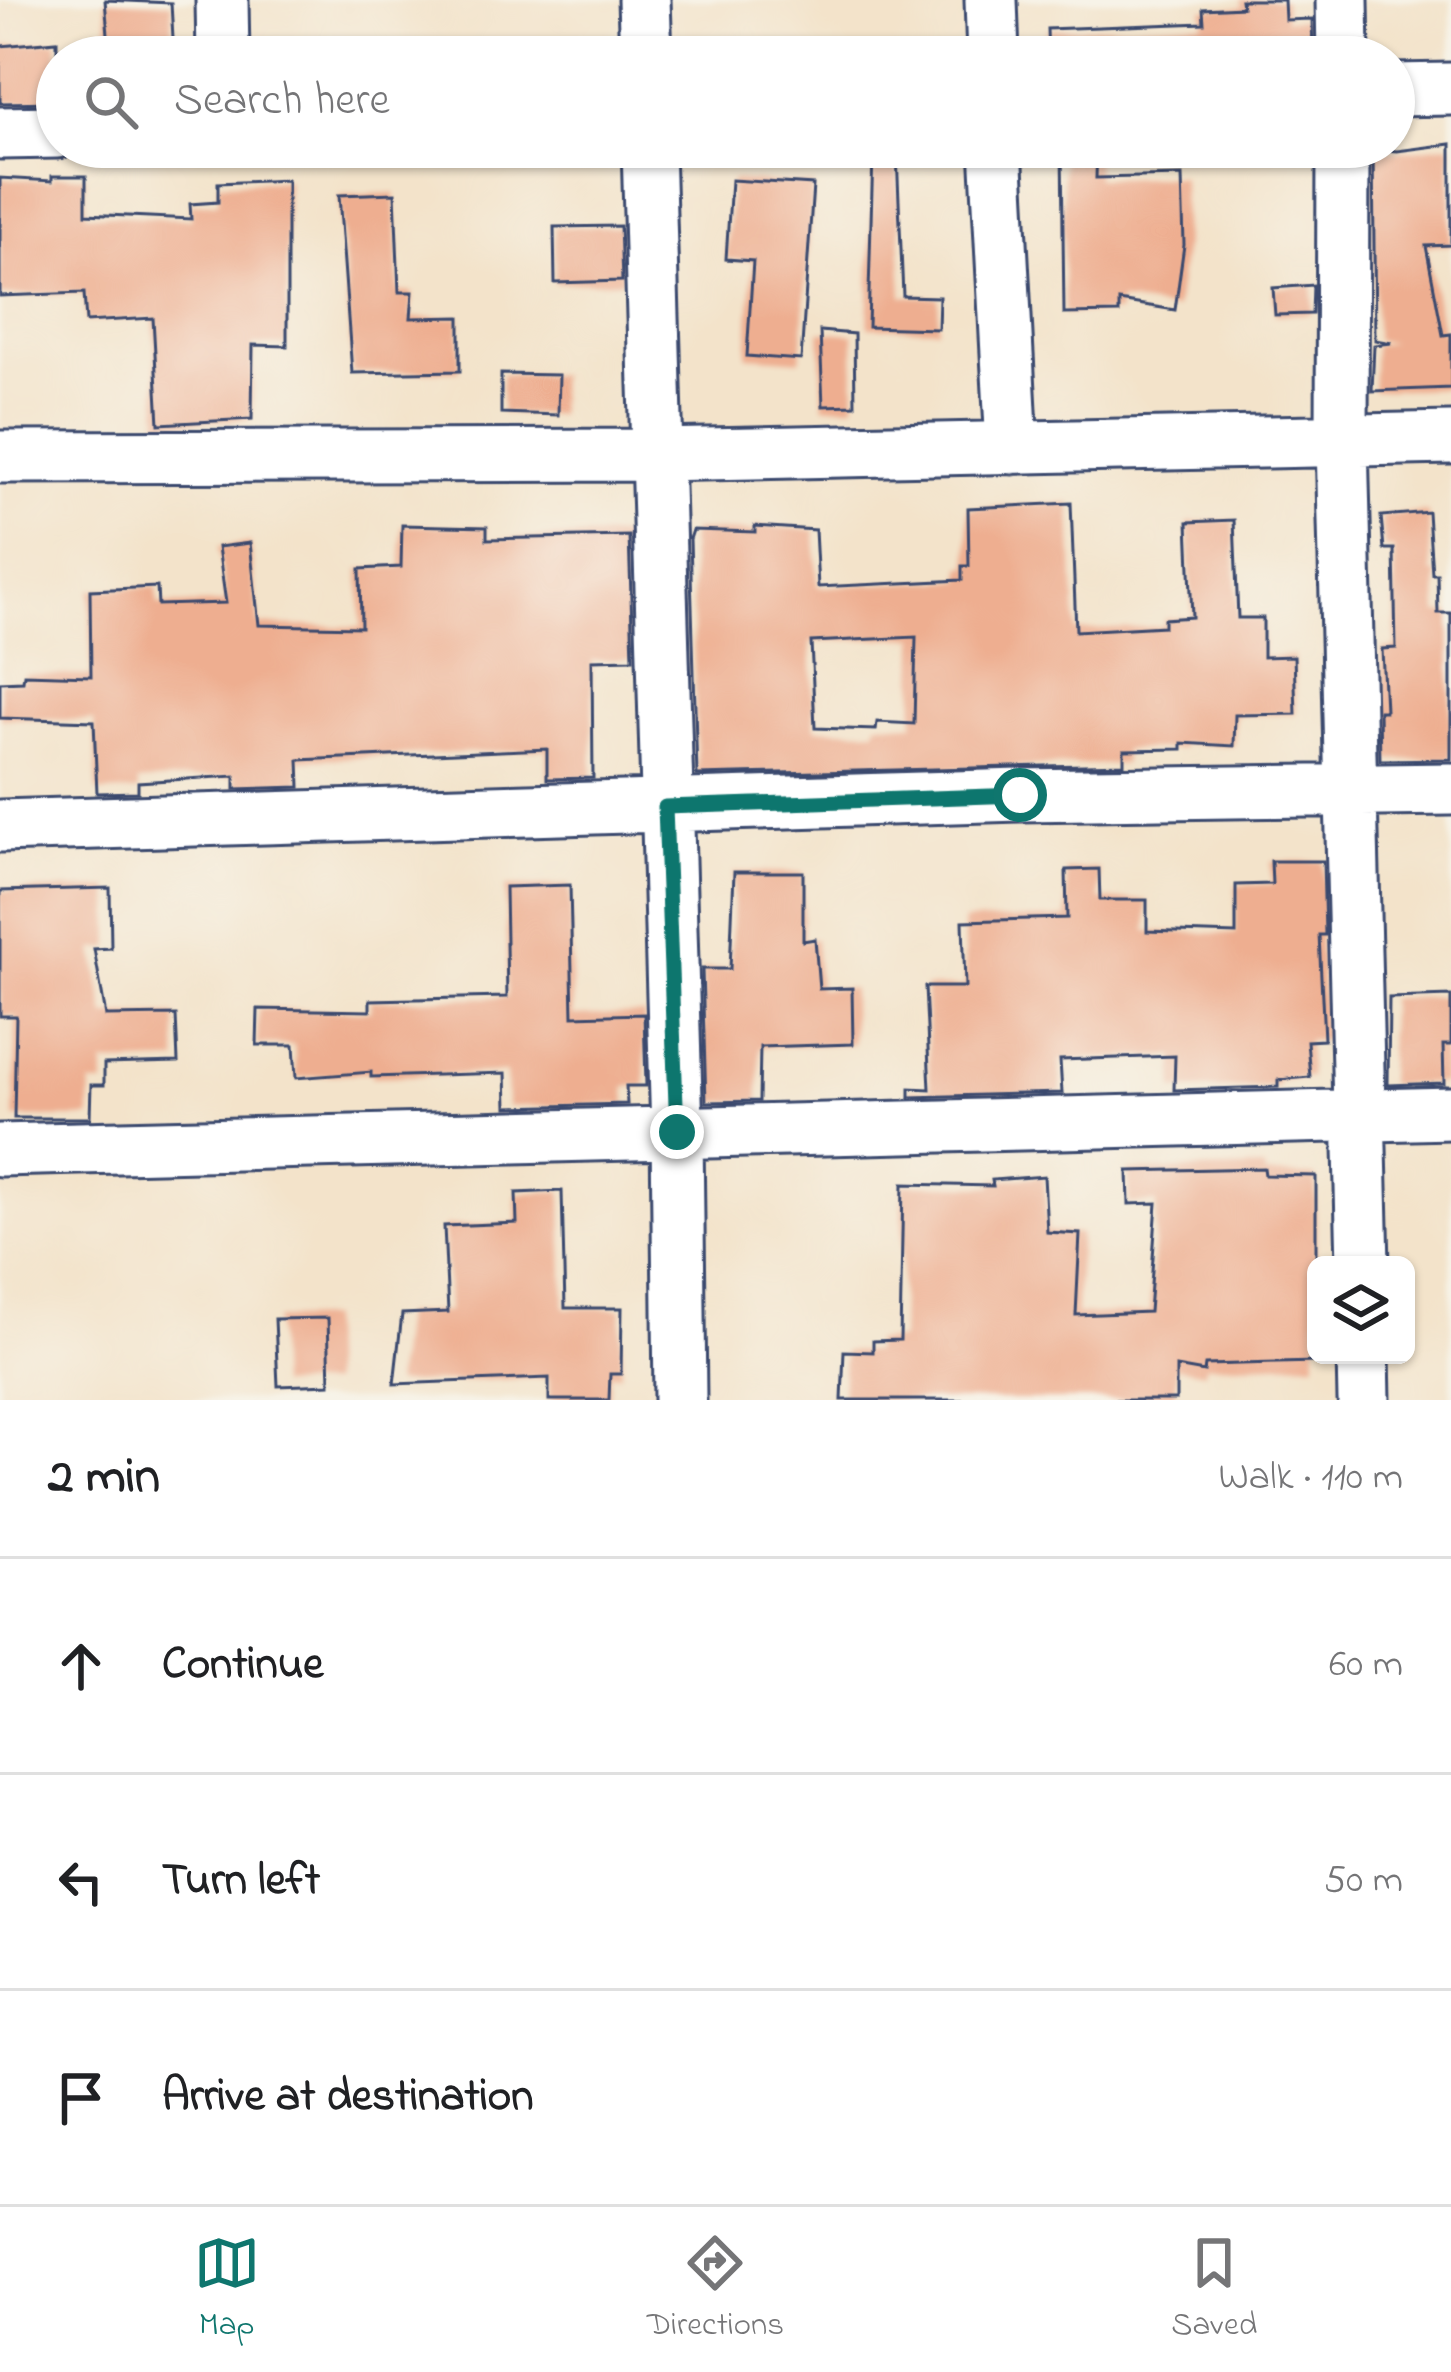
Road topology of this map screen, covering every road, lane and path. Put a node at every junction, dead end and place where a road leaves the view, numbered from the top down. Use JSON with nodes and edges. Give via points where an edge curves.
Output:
{"nodes":[{"id":1,"x":222,"y":0,"type":"edge"},
{"id":2,"x":644,"y":0,"type":"edge"},
{"id":3,"x":991,"y":0,"type":"edge"},
{"id":4,"x":1342,"y":0,"type":"edge"},
{"id":5,"x":223,"y":36,"type":"edge"},
{"id":6,"x":645,"y":36,"type":"edge"},
{"id":7,"x":992,"y":36,"type":"edge"},
{"id":8,"x":1343,"y":36,"type":"edge"},
{"id":9,"x":1451,"y":88,"type":"edge"},
{"id":10,"x":1415,"y":89,"type":"edge"},
{"id":11,"x":36,"y":133,"type":"edge"},
{"id":12,"x":0,"y":134,"type":"edge"},
{"id":13,"x":649,"y":168,"type":"edge"},
{"id":14,"x":997,"y":168,"type":"edge"},
{"id":15,"x":1343,"y":168,"type":"edge"},
{"id":16,"x":1451,"y":438,"type":"edge"},
{"id":17,"x":1342,"y":442,"type":"junction"},
{"id":18,"x":1012,"y":448,"type":"junction"},
{"id":19,"x":657,"y":455,"type":"junction"},
{"id":20,"x":0,"y":457,"type":"edge"},
{"id":21,"x":1351,"y":789,"type":"junction"},
{"id":22,"x":1451,"y":789,"type":"edge"},
{"id":23,"x":665,"y":807,"type":"junction"},
{"id":24,"x":0,"y":826,"type":"edge"},
{"id":25,"x":1451,"y":1113,"type":"edge"},
{"id":26,"x":1362,"y":1116,"type":"junction"},
{"id":27,"x":677,"y":1132,"type":"junction"},
{"id":28,"x":0,"y":1150,"type":"edge"},
{"id":29,"x":1363,"y":1256,"type":"edge"},
{"id":30,"x":1363,"y":1364,"type":"edge"},
{"id":31,"x":680,"y":1400,"type":"edge"},
{"id":32,"x":1364,"y":1400,"type":"edge"}],
"edges":[{"from":1,"to":5,"type":"street"},
{"from":2,"to":6,"type":"street"},
{"from":3,"to":7,"type":"street"},
{"from":4,"to":8,"type":"street"},
{"from":9,"to":10,"type":"street"},
{"from":11,"to":12,"type":"street"},
{"from":13,"to":19,"type":"street"},
{"from":14,"to":18,"type":"street"},
{"from":15,"to":17,"type":"street"},
{"from":16,"to":17,"type":"street"},
{"from":17,"to":18,"type":"street"},
{"from":17,"to":21,"type":"street"},
{"from":18,"to":19,"type":"street"},
{"from":19,"to":20,"type":"street"},
{"from":19,"to":23,"type":"street"},
{"from":21,"to":22,"type":"street"},
{"from":21,"to":23,"type":"street"},
{"from":21,"to":26,"type":"street"},
{"from":23,"to":24,"type":"street"},
{"from":23,"to":27,"type":"street"},
{"from":25,"to":26,"type":"street"},
{"from":26,"to":27,"type":"street"},
{"from":26,"to":29,"type":"street"},
{"from":27,"to":28,"type":"street"},
{"from":27,"to":31,"type":"street"},
{"from":30,"to":32,"type":"street"}]}
